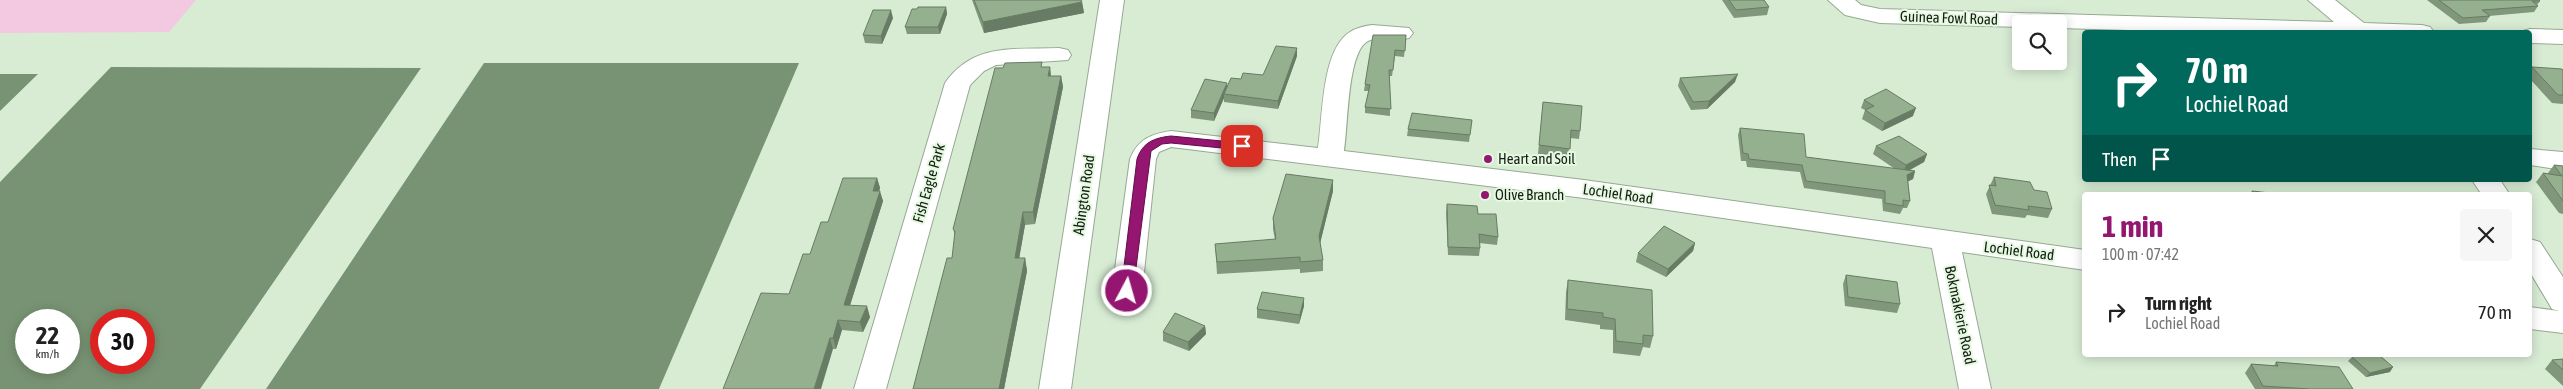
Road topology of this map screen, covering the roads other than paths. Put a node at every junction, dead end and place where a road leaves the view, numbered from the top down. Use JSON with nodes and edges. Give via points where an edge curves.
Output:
{"nodes":[{"id":1,"x":1112,"y":0,"type":"edge"},
{"id":2,"x":1840,"y":0,"type":"edge"},
{"id":3,"x":2320,"y":0,"type":"edge"},
{"id":4,"x":2326,"y":30,"type":"edge"},
{"id":5,"x":2357,"y":30,"type":"edge"},
{"id":6,"x":1402,"y":33,"type":"edge"},
{"id":7,"x":2532,"y":36,"type":"edge"},
{"id":8,"x":2563,"y":37,"type":"edge"},
{"id":9,"x":1059,"y":55,"type":"dead end"},
{"id":10,"x":2532,"y":157,"type":"edge"},
{"id":11,"x":1329,"y":158,"type":"junction"},
{"id":12,"x":2563,"y":161,"type":"edge"},
{"id":13,"x":1945,"y":241,"type":"junction"},
{"id":14,"x":2532,"y":252,"type":"edge"},
{"id":15,"x":2082,"y":260,"type":"edge"},
{"id":16,"x":1127,"y":291,"type":"dead end"},
{"id":17,"x":2563,"y":301,"type":"edge"},
{"id":18,"x":2532,"y":318,"type":"edge"},
{"id":19,"x":2563,"y":322,"type":"edge"},
{"id":20,"x":870,"y":389,"type":"edge"},
{"id":21,"x":1055,"y":389,"type":"edge"},
{"id":22,"x":1975,"y":389,"type":"edge"}],
"edges":[{"from":1,"to":21,"type":"street","name":"Abington Road"},
{"from":2,"to":4,"type":"street","name":"Guinea Fowl Road","via":[[1853,10],[1880,16]]},
{"from":3,"to":5,"type":"street"},
{"from":6,"to":11,"type":"street","via":[[1370,33],[1352,41],[1340,72]]},
{"from":7,"to":8,"type":"street"},
{"from":9,"to":20,"type":"street","name":"Fish Eagle Park","via":[[991,58],[974,66],[958,83]]},
{"from":10,"to":12,"type":"street"},
{"from":11,"to":13,"type":"street","name":"Lochiel Road","via":[[1584,189]]},
{"from":11,"to":16,"type":"street","name":"Lochiel Road","via":[[1171,139],[1151,144],[1143,159]]},
{"from":13,"to":15,"type":"street","name":"Lochiel Road"},
{"from":13,"to":22,"type":"street","name":"Bokmakierie Road"},
{"from":14,"to":17,"type":"street"},
{"from":18,"to":19,"type":"street"}]}
